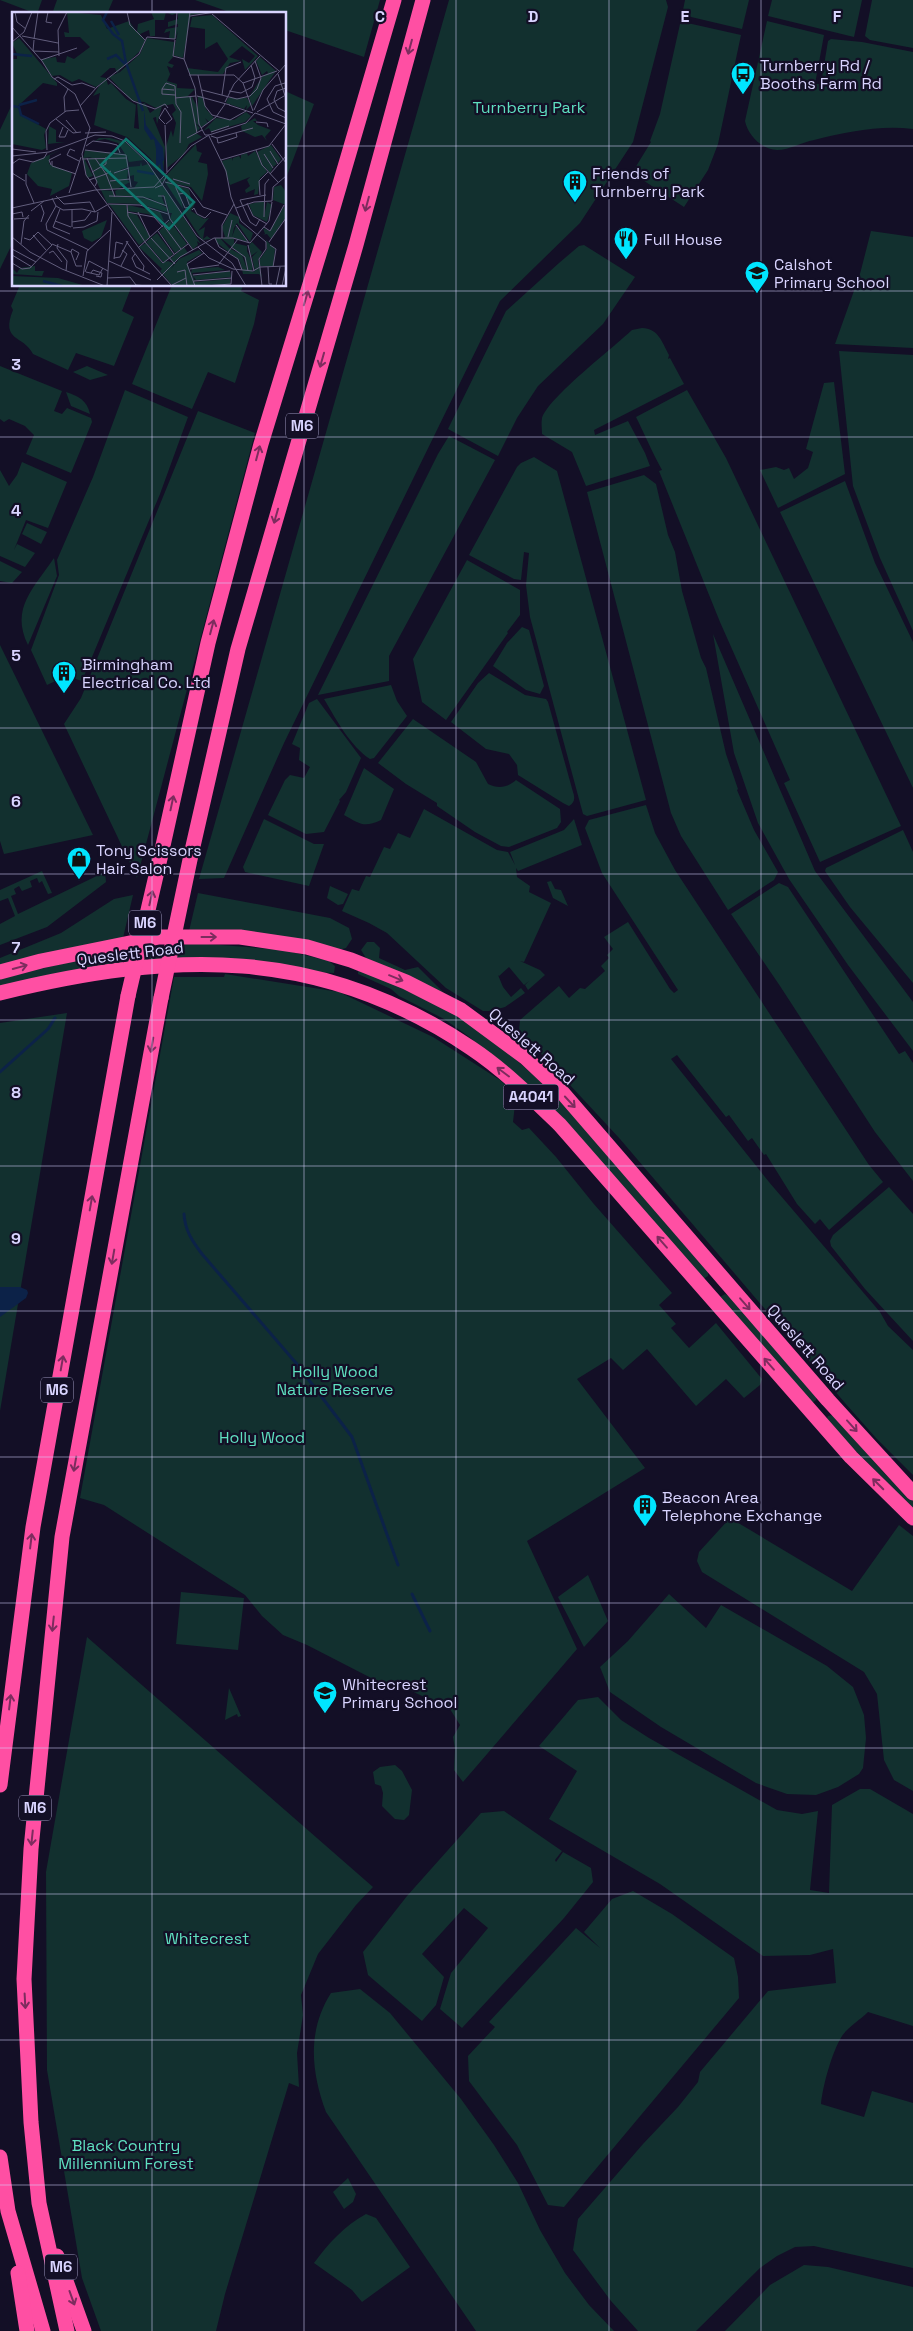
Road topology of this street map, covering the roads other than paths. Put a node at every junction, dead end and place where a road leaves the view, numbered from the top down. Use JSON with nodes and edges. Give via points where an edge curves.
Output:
{"nodes":[{"id":1,"x":394,"y":0,"type":"edge"},
{"id":2,"x":423,"y":0,"type":"edge"},
{"id":3,"x":0,"y":972,"type":"edge"},
{"id":4,"x":0,"y":993,"type":"edge"},
{"id":5,"x":723,"y":1277,"type":"junction"},
{"id":6,"x":705,"y":1290,"type":"junction"},
{"id":7,"x":828,"y":1400,"type":"junction"},
{"id":8,"x":813,"y":1414,"type":"junction"},
{"id":9,"x":913,"y":1493,"type":"edge"},
{"id":10,"x":913,"y":1518,"type":"edge"},
{"id":11,"x":0,"y":1785,"type":"edge"},
{"id":12,"x":0,"y":2157,"type":"edge"},
{"id":13,"x":38,"y":2203,"type":"junction"},
{"id":14,"x":8,"y":2211,"type":"junction"},
{"id":15,"x":27,"y":2331,"type":"edge"},
{"id":16,"x":43,"y":2331,"type":"edge"},
{"id":17,"x":68,"y":2331,"type":"edge"},
{"id":18,"x":84,"y":2331,"type":"edge"}],
"edges":[{"from":11,"to":1,"type":"highway","number":"M6","one_way":true,"bridge":true,"via":[[33,1527],[128,996],[208,643],[260,444]]},
{"from":2,"to":13,"type":"highway","number":"M6","one_way":true,"bridge":true,"via":[[356,246],[238,650],[160,998],[61,1546],[31,1849],[24,1979]]},
{"from":3,"to":5,"type":"highway","name":"Queslett Road","number":"A4041","one_way":true,"via":[[159,937],[240,937],[307,947],[406,982],[461,1010],[526,1058],[561,1091]]},
{"from":6,"to":4,"type":"highway","name":"Queslett Road","number":"A4041","one_way":true,"via":[[560,1125],[512,1078],[446,1032],[378,999],[340,984],[266,968],[191,963],[105,971]]},
{"from":5,"to":6,"type":"highway"},
{"from":5,"to":7,"type":"highway","name":"Queslett Road","number":"A4041","one_way":true},
{"from":8,"to":6,"type":"highway","name":"Queslett Road","number":"A4041","one_way":true},
{"from":7,"to":8,"type":"highway"},
{"from":7,"to":9,"type":"highway","name":"Queslett Road","number":"A4041","one_way":true},
{"from":10,"to":8,"type":"highway","name":"Queslett Road","number":"A4041","one_way":true},
{"from":12,"to":14,"type":"highway","number":"M6"},
{"from":13,"to":17,"type":"highway","number":"M6"},
{"from":13,"to":18,"type":"highway","number":"M6","one_way":true},
{"from":14,"to":15,"type":"highway","number":"M6"},
{"from":14,"to":16,"type":"highway","number":"M6"}]}
